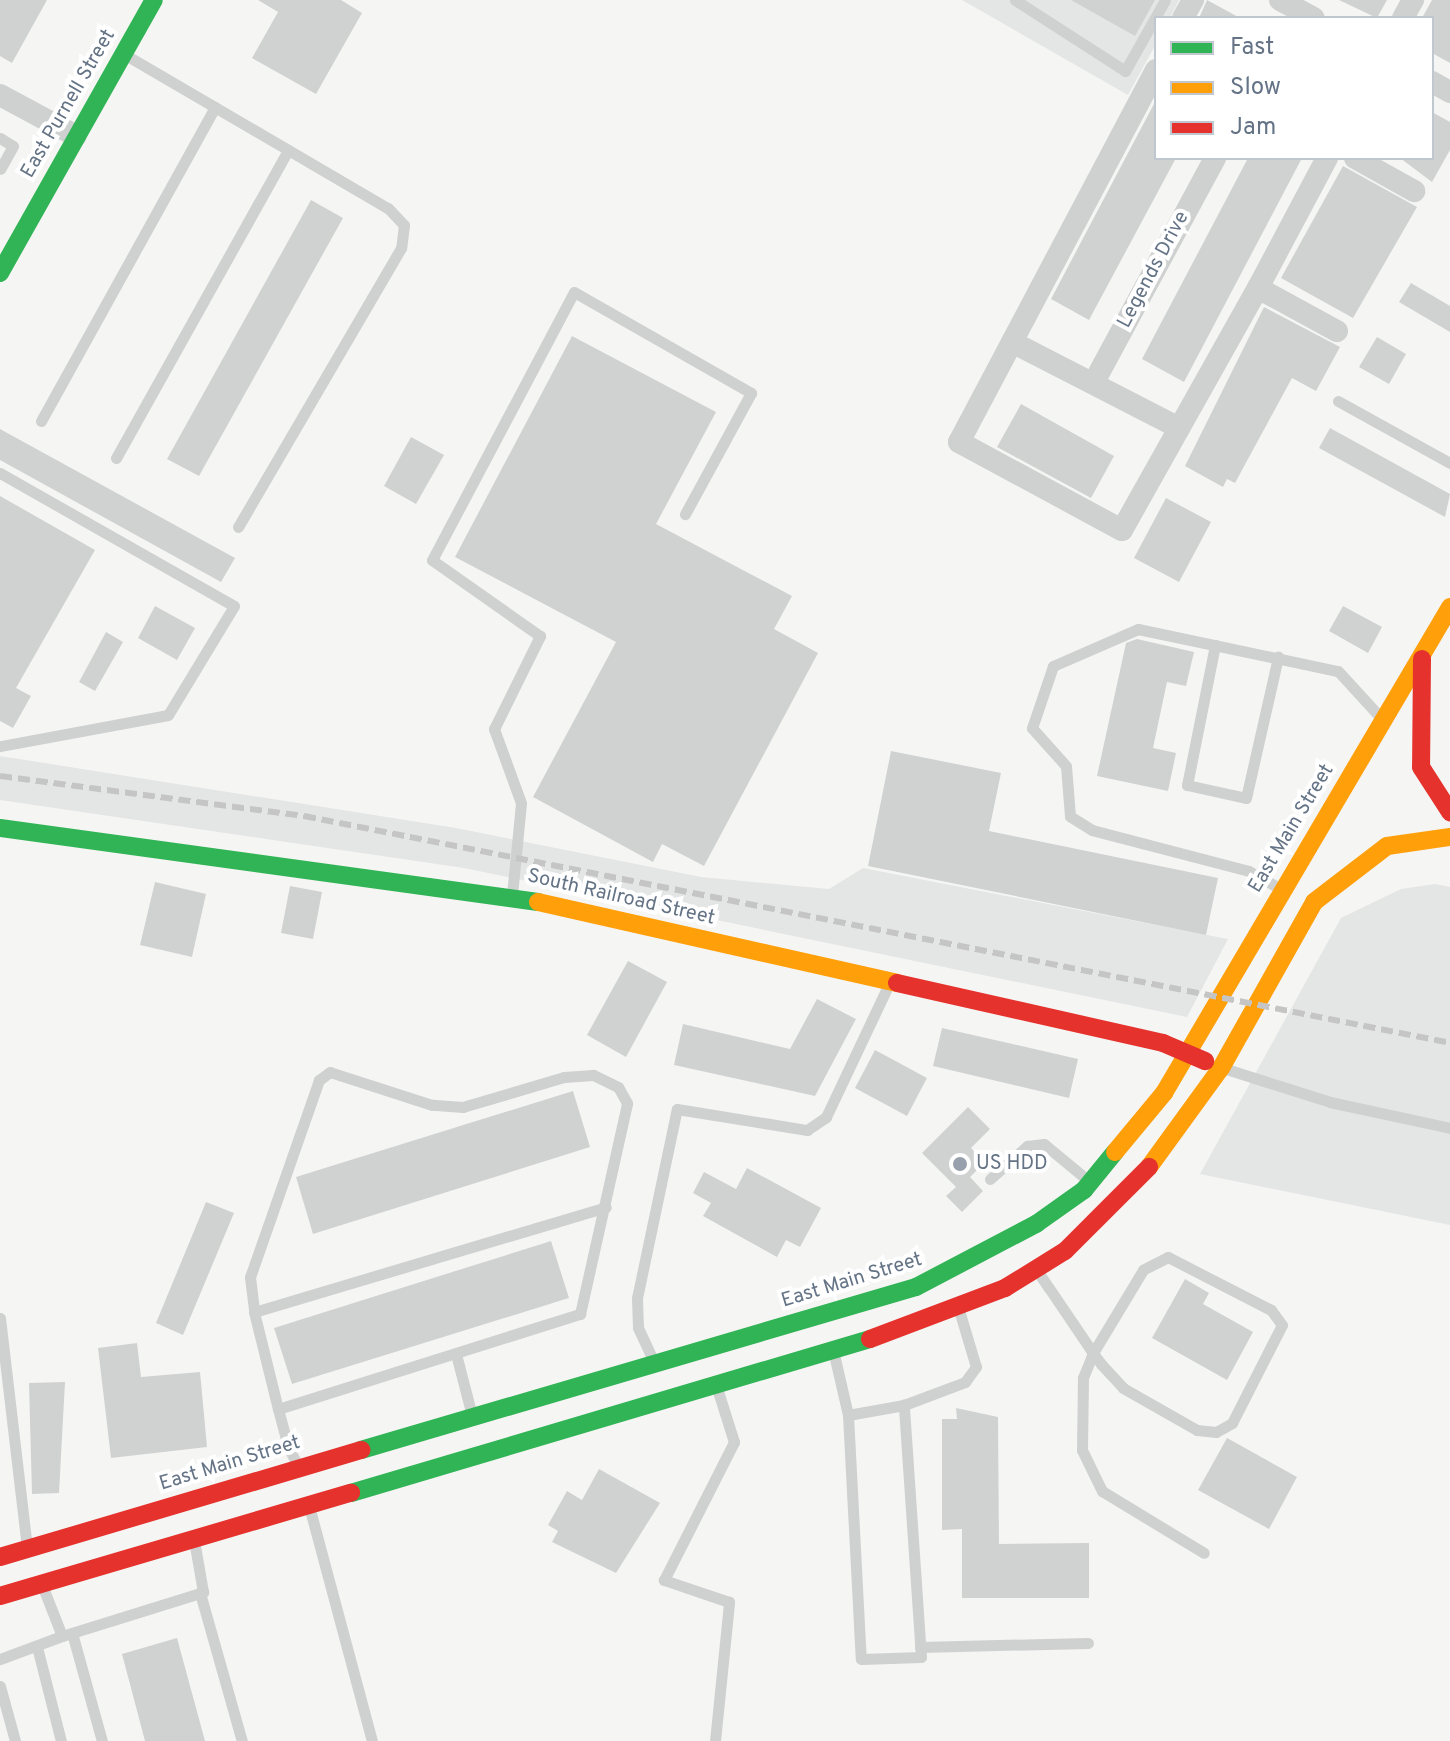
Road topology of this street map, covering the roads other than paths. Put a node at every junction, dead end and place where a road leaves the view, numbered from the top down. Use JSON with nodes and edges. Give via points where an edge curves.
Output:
{"nodes":[{"id":1,"x":154,"y":0,"type":"edge"},
{"id":2,"x":1015,"y":0,"type":"edge"},
{"id":3,"x":1154,"y":20,"type":"edge"},
{"id":4,"x":123,"y":54,"type":"junction"},
{"id":5,"x":1154,"y":74,"type":"edge"},
{"id":6,"x":0,"y":95,"type":"edge"},
{"id":7,"x":215,"y":107,"type":"junction"},
{"id":8,"x":76,"y":136,"type":"junction"},
{"id":9,"x":0,"y":138,"type":"edge"},
{"id":10,"x":288,"y":150,"type":"junction"},
{"id":11,"x":1214,"y":160,"type":"edge"},
{"id":12,"x":1326,"y":160,"type":"edge"},
{"id":13,"x":1359,"y":160,"type":"edge"},
{"id":14,"x":0,"y":169,"type":"edge"},
{"id":15,"x":1414,"y":191,"type":"dead end"},
{"id":16,"x":0,"y":273,"type":"edge"},
{"id":17,"x":1258,"y":288,"type":"junction"},
{"id":18,"x":1337,"y":331,"type":"dead end"},
{"id":19,"x":1012,"y":342,"type":"junction"},
{"id":20,"x":1094,"y":382,"type":"junction"},
{"id":21,"x":1338,"y":401,"type":"dead end"},
{"id":22,"x":41,"y":421,"type":"dead end"},
{"id":23,"x":1179,"y":428,"type":"junction"},
{"id":24,"x":116,"y":458,"type":"dead end"},
{"id":25,"x":1450,"y":463,"type":"edge"},
{"id":26,"x":0,"y":473,"type":"edge"},
{"id":27,"x":685,"y":514,"type":"dead end"},
{"id":28,"x":238,"y":527,"type":"dead end"},
{"id":29,"x":1450,"y":607,"type":"edge"},
{"id":30,"x":1215,"y":645,"type":"junction"},
{"id":31,"x":1423,"y":653,"type":"junction"},
{"id":32,"x":1278,"y":657,"type":"junction"},
{"id":33,"x":1383,"y":720,"type":"junction"},
{"id":34,"x":0,"y":746,"type":"edge"},
{"id":35,"x":1450,"y":812,"type":"edge"},
{"id":36,"x":0,"y":828,"type":"edge"},
{"id":37,"x":1450,"y":837,"type":"edge"},
{"id":38,"x":1281,"y":889,"type":"junction"},
{"id":39,"x":512,"y":896,"type":"junction"},
{"id":40,"x":891,"y":980,"type":"junction"},
{"id":41,"x":1188,"y":1054,"type":"junction"},
{"id":42,"x":1221,"y":1068,"type":"junction"},
{"id":43,"x":1450,"y":1128,"type":"edge"},
{"id":44,"x":990,"y":1179,"type":"dead end"},
{"id":45,"x":1090,"y":1183,"type":"junction"},
{"id":46,"x":606,"y":1207,"type":"junction"},
{"id":47,"x":1036,"y":1269,"type":"junction"},
{"id":48,"x":959,"y":1309,"type":"junction"},
{"id":49,"x":254,"y":1312,"type":"junction"},
{"id":50,"x":0,"y":1318,"type":"edge"},
{"id":51,"x":717,"y":1345,"type":"junction"},
{"id":52,"x":833,"y":1350,"type":"junction"},
{"id":53,"x":1093,"y":1353,"type":"junction"},
{"id":54,"x":456,"y":1354,"type":"junction"},
{"id":55,"x":654,"y":1362,"type":"junction"},
{"id":56,"x":722,"y":1383,"type":"junction"},
{"id":57,"x":904,"y":1405,"type":"junction"},
{"id":58,"x":278,"y":1409,"type":"junction"},
{"id":59,"x":848,"y":1415,"type":"junction"},
{"id":60,"x":472,"y":1416,"type":"junction"},
{"id":61,"x":298,"y":1466,"type":"junction"},
{"id":62,"x":309,"y":1505,"type":"junction"},
{"id":63,"x":194,"y":1540,"type":"junction"},
{"id":64,"x":27,"y":1549,"type":"junction"},
{"id":65,"x":1204,"y":1553,"type":"dead end"},
{"id":66,"x":0,"y":1557,"type":"edge"},
{"id":67,"x":42,"y":1584,"type":"junction"},
{"id":68,"x":200,"y":1593,"type":"junction"},
{"id":69,"x":0,"y":1596,"type":"edge"},
{"id":70,"x":67,"y":1635,"type":"junction"},
{"id":71,"x":1088,"y":1643,"type":"dead end"},
{"id":72,"x":37,"y":1647,"type":"junction"},
{"id":73,"x":920,"y":1647,"type":"junction"},
{"id":74,"x":0,"y":1659,"type":"edge"},
{"id":75,"x":0,"y":1686,"type":"edge"},
{"id":76,"x":15,"y":1741,"type":"edge"},
{"id":77,"x":61,"y":1741,"type":"edge"},
{"id":78,"x":102,"y":1741,"type":"edge"},
{"id":79,"x":242,"y":1741,"type":"edge"},
{"id":80,"x":372,"y":1741,"type":"edge"},
{"id":81,"x":715,"y":1741,"type":"edge"}],
"edges":[{"from":1,"to":4,"type":"main road","name":"East Purnell Street"},
{"from":2,"to":3,"type":"lane","via":[[1125,71]]},
{"from":4,"to":7,"type":"lane"},
{"from":4,"to":8,"type":"main road","name":"East Purnell Street"},
{"from":5,"to":19,"type":"street"},
{"from":6,"to":8,"type":"street"},
{"from":7,"to":10,"type":"lane"},
{"from":7,"to":22,"type":"lane"},
{"from":8,"to":16,"type":"main road","name":"East Purnell Street"},
{"from":9,"to":14,"type":"lane","via":[[13,146]]},
{"from":10,"to":24,"type":"lane"},
{"from":10,"to":28,"type":"lane","via":[[388,208],[404,225],[401,248]]},
{"from":11,"to":20,"type":"street","name":"Legends Drive"},
{"from":12,"to":17,"type":"street"},
{"from":13,"to":15,"type":"street"},
{"from":17,"to":18,"type":"street"},
{"from":17,"to":23,"type":"street"},
{"from":19,"to":20,"type":"street"},
{"from":19,"to":23,"type":"street","via":[[959,442],[1122,530]]},
{"from":20,"to":23,"type":"street"},
{"from":21,"to":25,"type":"lane"},
{"from":26,"to":34,"type":"lane","via":[[234,606],[168,715]]},
{"from":27,"to":39,"type":"lane","via":[[751,393],[574,292],[432,560],[540,636],[494,729],[521,803]]},
{"from":29,"to":31,"type":"main road","name":"East Main Street"},
{"from":30,"to":32,"type":"lane"},
{"from":30,"to":32,"type":"lane","via":[[1187,785],[1246,798]]},
{"from":30,"to":38,"type":"lane","via":[[1123,632],[1053,666],[1032,728],[1066,766],[1070,816],[1092,830],[1249,871]]},
{"from":31,"to":33,"type":"main road","name":"East Main Street"},
{"from":31,"to":35,"type":"main road","via":[[1421,767]]},
{"from":32,"to":33,"type":"lane","via":[[1338,671]]},
{"from":33,"to":38,"type":"main road","name":"East Main Street"},
{"from":36,"to":39,"type":"main road","name":"South Railroad Street"},
{"from":37,"to":42,"type":"main road","via":[[1387,846],[1314,902]]},
{"from":38,"to":41,"type":"main road","name":"East Main Street"},
{"from":39,"to":40,"type":"main road","name":"South Railroad Street"},
{"from":40,"to":41,"type":"main road","name":"South Railroad Street"},
{"from":40,"to":55,"type":"lane","via":[[826,1117],[807,1130],[677,1109],[637,1298],[638,1327]]},
{"from":41,"to":42,"type":"main road","name":"South Railroad Street"},
{"from":41,"to":45,"type":"main road","name":"East Main Street"},
{"from":42,"to":43,"type":"lane","via":[[1330,1102]]},
{"from":42,"to":47,"type":"main road","via":[[1130,1192]]},
{"from":44,"to":45,"type":"lane","via":[[1027,1146],[1044,1144]]},
{"from":45,"to":51,"type":"main road","name":"East Main Street","via":[[980,1258],[916,1287]]},
{"from":46,"to":49,"type":"lane"},
{"from":46,"to":49,"type":"lane","via":[[627,1103],[618,1087],[593,1075],[564,1077],[463,1107],[432,1105],[330,1072],[319,1080],[250,1277]]},
{"from":46,"to":54,"type":"lane","via":[[580,1314]]},
{"from":47,"to":48,"type":"main road"},
{"from":47,"to":53,"type":"lane"},
{"from":48,"to":52,"type":"main road"},
{"from":48,"to":57,"type":"lane","via":[[976,1367],[965,1382]]},
{"from":49,"to":58,"type":"lane"},
{"from":50,"to":64,"type":"lane"},
{"from":51,"to":55,"type":"main road","name":"East Main Street"},
{"from":51,"to":56,"type":"main road"},
{"from":52,"to":56,"type":"main road"},
{"from":52,"to":59,"type":"lane"},
{"from":53,"to":53,"type":"lane","via":[[1123,1388],[1197,1430],[1216,1432],[1232,1423],[1282,1325],[1271,1310],[1168,1257],[1143,1270]]},
{"from":53,"to":65,"type":"lane","via":[[1080,1403],[1082,1450],[1102,1491]]},
{"from":54,"to":58,"type":"lane"},
{"from":54,"to":60,"type":"lane"},
{"from":55,"to":60,"type":"main road","name":"East Main Street"},
{"from":56,"to":62,"type":"main road"},
{"from":56,"to":81,"type":"lane","via":[[734,1442],[664,1580],[729,1602]]},
{"from":57,"to":59,"type":"lane"},
{"from":57,"to":73,"type":"lane"},
{"from":58,"to":61,"type":"lane"},
{"from":59,"to":73,"type":"lane","via":[[861,1659],[921,1657]]},
{"from":60,"to":61,"type":"main road","name":"East Main Street"},
{"from":61,"to":62,"type":"main road"},
{"from":61,"to":64,"type":"main road","name":"East Main Street"},
{"from":62,"to":63,"type":"main road"},
{"from":62,"to":80,"type":"lane"},
{"from":63,"to":67,"type":"main road"},
{"from":63,"to":68,"type":"lane"},
{"from":64,"to":66,"type":"main road","name":"East Main Street"},
{"from":64,"to":67,"type":"main road"},
{"from":67,"to":69,"type":"main road"},
{"from":67,"to":70,"type":"lane"},
{"from":68,"to":70,"type":"lane"},
{"from":68,"to":79,"type":"lane"},
{"from":70,"to":72,"type":"lane"},
{"from":70,"to":78,"type":"lane"},
{"from":71,"to":73,"type":"lane"},
{"from":72,"to":74,"type":"lane"},
{"from":72,"to":77,"type":"lane"},
{"from":75,"to":76,"type":"lane"}]}
